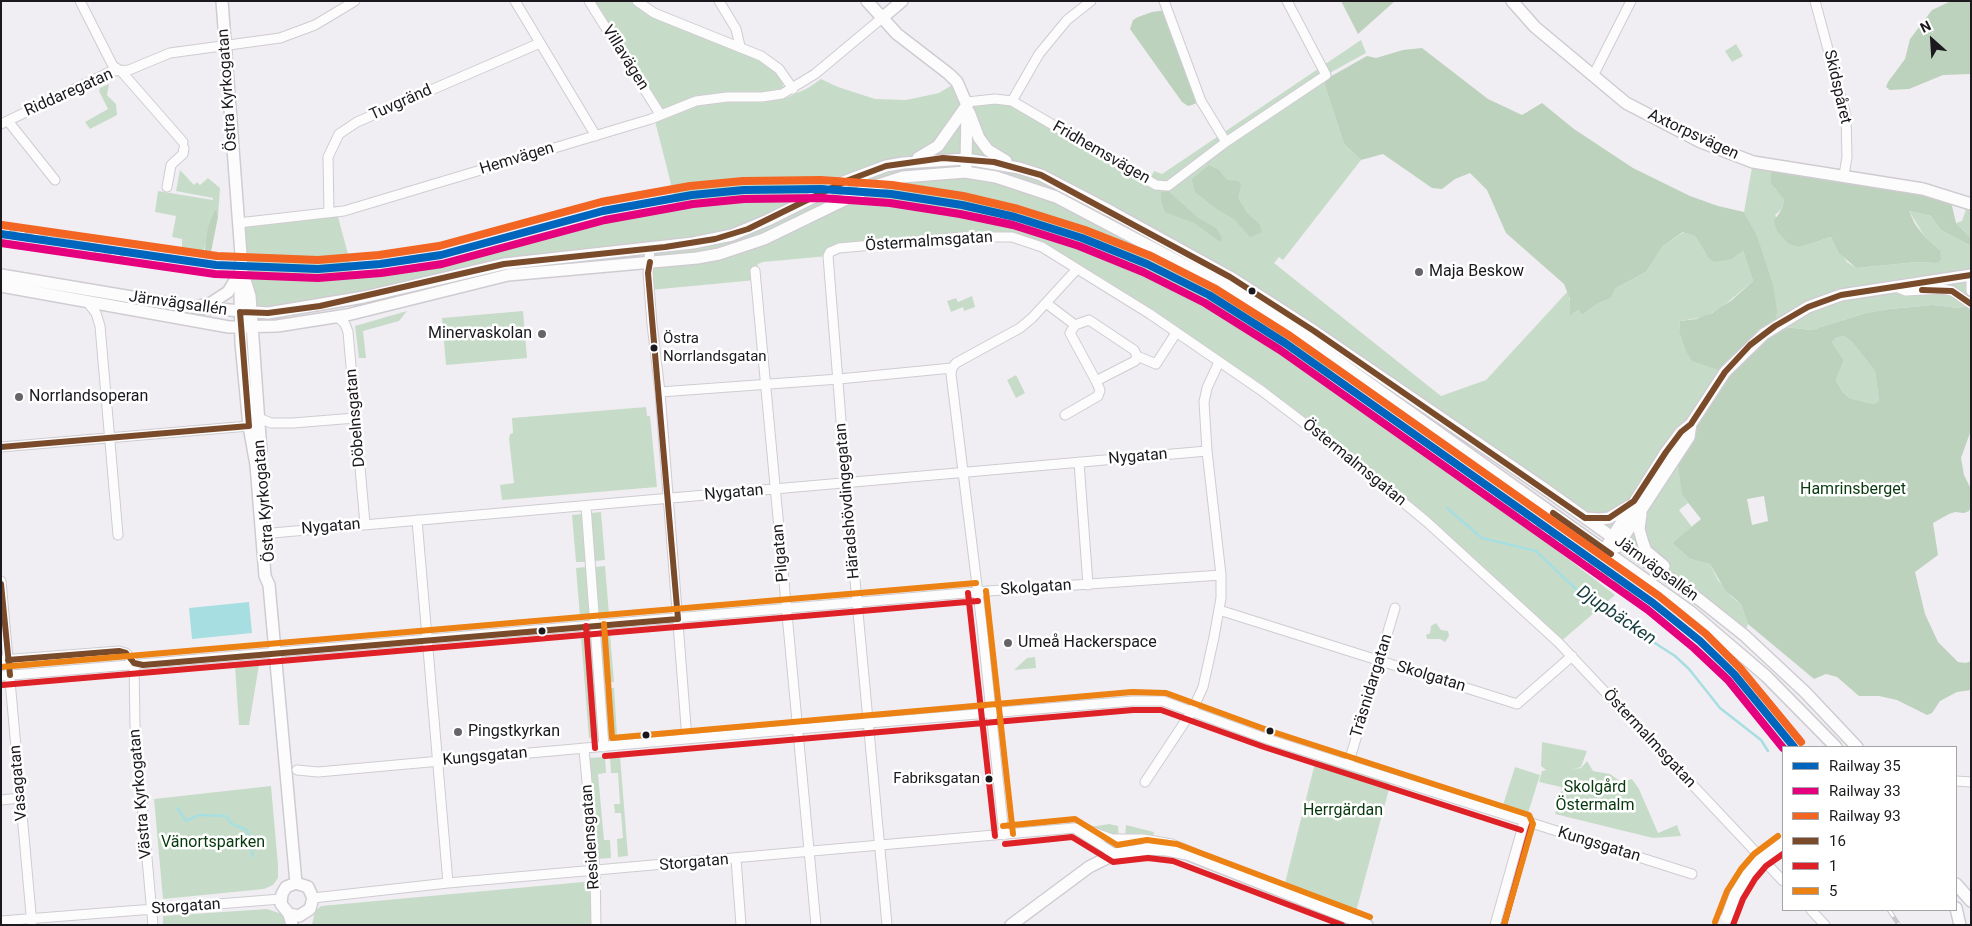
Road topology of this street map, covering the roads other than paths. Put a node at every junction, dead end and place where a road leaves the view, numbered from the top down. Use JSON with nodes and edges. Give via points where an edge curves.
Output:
{"nodes":[{"id":1,"x":80,"y":1,"type":"edge"},
{"id":2,"x":222,"y":1,"type":"edge"},
{"id":3,"x":355,"y":1,"type":"edge"},
{"id":4,"x":515,"y":1,"type":"edge"},
{"id":5,"x":589,"y":1,"type":"edge"},
{"id":6,"x":637,"y":1,"type":"edge"},
{"id":7,"x":719,"y":1,"type":"edge"},
{"id":8,"x":866,"y":1,"type":"edge"},
{"id":9,"x":902,"y":1,"type":"edge"},
{"id":10,"x":1091,"y":1,"type":"edge"},
{"id":11,"x":1164,"y":1,"type":"edge"},
{"id":12,"x":1287,"y":1,"type":"edge"},
{"id":13,"x":1512,"y":1,"type":"edge"},
{"id":14,"x":1631,"y":1,"type":"edge"},
{"id":15,"x":1815,"y":1,"type":"edge"},
{"id":16,"x":882,"y":18,"type":"junction"},
{"id":17,"x":540,"y":43,"type":"junction"},
{"id":18,"x":225,"y":45,"type":"junction"},
{"id":19,"x":740,"y":46,"type":"junction"},
{"id":20,"x":121,"y":71,"type":"junction"},
{"id":21,"x":1593,"y":76,"type":"junction"},
{"id":22,"x":793,"y":88,"type":"junction"},
{"id":23,"x":1012,"y":101,"type":"junction"},
{"id":24,"x":967,"y":104,"type":"junction"},
{"id":25,"x":660,"y":114,"type":"junction"},
{"id":26,"x":4,"y":121,"type":"edge"},
{"id":27,"x":596,"y":136,"type":"junction"},
{"id":28,"x":1226,"y":142,"type":"junction"},
{"id":29,"x":966,"y":159,"type":"junction"},
{"id":30,"x":912,"y":161,"type":"junction"},
{"id":31,"x":1019,"y":168,"type":"junction"},
{"id":32,"x":966,"y":172,"type":"junction"},
{"id":33,"x":1844,"y":175,"type":"junction"},
{"id":34,"x":55,"y":180,"type":"dead end"},
{"id":35,"x":167,"y":187,"type":"dead end"},
{"id":36,"x":1971,"y":204,"type":"edge"},
{"id":37,"x":329,"y":213,"type":"junction"},
{"id":38,"x":238,"y":223,"type":"junction"},
{"id":39,"x":650,"y":248,"type":"junction"},
{"id":40,"x":828,"y":256,"type":"joint"},
{"id":41,"x":650,"y":262,"type":"junction"},
{"id":42,"x":242,"y":268,"type":"junction"},
{"id":43,"x":1077,"y":269,"type":"junction"},
{"id":44,"x":755,"y":271,"type":"dead end"},
{"id":45,"x":1,"y":275,"type":"edge"},
{"id":46,"x":1971,"y":275,"type":"edge"},
{"id":47,"x":1971,"y":281,"type":"edge"},
{"id":48,"x":1,"y":286,"type":"edge"},
{"id":49,"x":1894,"y":286,"type":"junction"},
{"id":50,"x":1971,"y":291,"type":"edge"},
{"id":51,"x":88,"y":303,"type":"junction"},
{"id":52,"x":1046,"y":303,"type":"junction"},
{"id":53,"x":1971,"y":304,"type":"edge"},
{"id":54,"x":111,"y":307,"type":"junction"},
{"id":55,"x":191,"y":307,"type":"junction"},
{"id":56,"x":246,"y":312,"type":"junction"},
{"id":57,"x":338,"y":317,"type":"junction"},
{"id":58,"x":1075,"y":324,"type":"junction"},
{"id":59,"x":100,"y":326,"type":"junction"},
{"id":60,"x":246,"y":327,"type":"junction"},
{"id":61,"x":1176,"y":333,"type":"junction"},
{"id":62,"x":1137,"y":356,"type":"junction"},
{"id":63,"x":1219,"y":362,"type":"junction"},
{"id":64,"x":952,"y":368,"type":"junction"},
{"id":65,"x":839,"y":379,"type":"junction"},
{"id":66,"x":1096,"y":381,"type":"junction"},
{"id":67,"x":766,"y":384,"type":"junction"},
{"id":68,"x":660,"y":392,"type":"junction"},
{"id":69,"x":1065,"y":415,"type":"dead end"},
{"id":70,"x":259,"y":418,"type":"junction"},
{"id":71,"x":356,"y":418,"type":"junction"},
{"id":72,"x":249,"y":426,"type":"junction"},
{"id":73,"x":109,"y":437,"type":"junction"},
{"id":74,"x":1,"y":447,"type":"edge"},
{"id":75,"x":1207,"y":451,"type":"junction"},
{"id":76,"x":1079,"y":462,"type":"junction"},
{"id":77,"x":964,"y":473,"type":"junction"},
{"id":78,"x":846,"y":483,"type":"junction"},
{"id":79,"x":776,"y":489,"type":"junction"},
{"id":80,"x":669,"y":499,"type":"junction"},
{"id":81,"x":1638,"y":504,"type":"junction"},
{"id":82,"x":586,"y":506,"type":"junction"},
{"id":83,"x":1585,"y":518,"type":"junction"},
{"id":84,"x":417,"y":520,"type":"junction"},
{"id":85,"x":366,"y":524,"type":"junction"},
{"id":86,"x":265,"y":533,"type":"junction"},
{"id":87,"x":118,"y":535,"type":"dead end"},
{"id":88,"x":1617,"y":540,"type":"junction"},
{"id":89,"x":1607,"y":551,"type":"junction"},
{"id":90,"x":1221,"y":575,"type":"junction"},
{"id":91,"x":1,"y":581,"type":"edge"},
{"id":92,"x":1088,"y":585,"type":"junction"},
{"id":93,"x":977,"y":592,"type":"junction"},
{"id":94,"x":1700,"y":600,"type":"junction"},
{"id":95,"x":857,"y":603,"type":"junction"},
{"id":96,"x":1395,"y":608,"type":"dead end"},
{"id":97,"x":786,"y":609,"type":"junction"},
{"id":98,"x":1219,"y":610,"type":"junction"},
{"id":99,"x":678,"y":619,"type":"junction"},
{"id":100,"x":595,"y":625,"type":"junction"},
{"id":101,"x":428,"y":640,"type":"junction"},
{"id":102,"x":276,"y":653,"type":"junction"},
{"id":103,"x":1572,"y":656,"type":"junction"},
{"id":104,"x":5,"y":660,"type":"edge"},
{"id":105,"x":1379,"y":661,"type":"junction"},
{"id":106,"x":134,"y":663,"type":"junction"},
{"id":107,"x":6,"y":676,"type":"edge"},
{"id":108,"x":1192,"y":711,"type":"junction"},
{"id":109,"x":991,"y":714,"type":"junction"},
{"id":110,"x":869,"y":724,"type":"junction"},
{"id":111,"x":797,"y":729,"type":"junction"},
{"id":112,"x":687,"y":739,"type":"junction"},
{"id":113,"x":1835,"y":746,"type":"edge"},
{"id":114,"x":1856,"y":746,"type":"edge"},
{"id":115,"x":604,"y":747,"type":"junction"},
{"id":116,"x":584,"y":748,"type":"junction"},
{"id":117,"x":439,"y":761,"type":"junction"},
{"id":118,"x":1348,"y":765,"type":"junction"},
{"id":119,"x":297,"y":770,"type":"dead end"},
{"id":120,"x":1957,"y":781,"type":"edge"},
{"id":121,"x":1146,"y":782,"type":"dead end"},
{"id":122,"x":1971,"y":782,"type":"edge"},
{"id":123,"x":20,"y":798,"type":"junction"},
{"id":124,"x":1,"y":800,"type":"edge"},
{"id":125,"x":1524,"y":822,"type":"junction"},
{"id":126,"x":1074,"y":828,"type":"junction"},
{"id":127,"x":1004,"y":835,"type":"junction"},
{"id":128,"x":1782,"y":844,"type":"edge"},
{"id":129,"x":880,"y":846,"type":"junction"},
{"id":130,"x":809,"y":852,"type":"junction"},
{"id":131,"x":1116,"y":854,"type":"junction"},
{"id":132,"x":736,"y":859,"type":"junction"},
{"id":133,"x":1199,"y":859,"type":"junction"},
{"id":134,"x":595,"y":871,"type":"junction"},
{"id":135,"x":1692,"y":874,"type":"dead end"},
{"id":136,"x":1782,"y":880,"type":"edge"},
{"id":137,"x":296,"y":883,"type":"junction"},
{"id":138,"x":448,"y":883,"type":"junction"},
{"id":139,"x":1957,"y":885,"type":"edge"},
{"id":140,"x":314,"y":898,"type":"junction"},
{"id":141,"x":281,"y":899,"type":"junction"},
{"id":142,"x":1971,"y":901,"type":"edge"},
{"id":143,"x":152,"y":910,"type":"junction"},
{"id":144,"x":1812,"y":911,"type":"edge"},
{"id":145,"x":1957,"y":911,"type":"edge"},
{"id":146,"x":307,"y":913,"type":"junction"},
{"id":147,"x":290,"y":919,"type":"edge"},
{"id":148,"x":1,"y":921,"type":"edge"},
{"id":149,"x":1971,"y":921,"type":"edge"},
{"id":150,"x":32,"y":922,"type":"edge"},
{"id":151,"x":1726,"y":922,"type":"edge"},
{"id":152,"x":153,"y":925,"type":"edge"},
{"id":153,"x":306,"y":925,"type":"edge"},
{"id":154,"x":596,"y":925,"type":"edge"},
{"id":155,"x":741,"y":925,"type":"edge"},
{"id":156,"x":816,"y":925,"type":"edge"},
{"id":157,"x":887,"y":925,"type":"edge"},
{"id":158,"x":1011,"y":925,"type":"edge"},
{"id":159,"x":1367,"y":925,"type":"edge"},
{"id":160,"x":1495,"y":925,"type":"edge"},
{"id":161,"x":1825,"y":925,"type":"edge"},
{"id":162,"x":1960,"y":925,"type":"edge"},
{"id":163,"x":1966,"y":925,"type":"edge"}],
"edges":[{"from":1,"to":20,"type":"street","via":[[113,66]]},
{"from":2,"to":18,"type":"main road","name":"Östra Kyrkogatan"},
{"from":3,"to":18,"type":"street","name":"Riddaregatan","via":[[294,34]]},
{"from":4,"to":17,"type":"street"},
{"from":5,"to":25,"type":"street","name":"Villavägen"},
{"from":6,"to":19,"type":"street","via":[[654,13]]},
{"from":7,"to":19,"type":"street","via":[[736,29]]},
{"from":8,"to":16,"type":"main road"},
{"from":9,"to":16,"type":"main road"},
{"from":10,"to":23,"type":"street","via":[[1067,20],[1039,54]]},
{"from":11,"to":28,"type":"street","via":[[1201,101]]},
{"from":12,"to":28,"type":"street","name":"Fridhemsvägen","via":[[1326,75]]},
{"from":13,"to":21,"type":"main road","name":"Axtorpsvägen","via":[[1535,27]]},
{"from":14,"to":21,"type":"street"},
{"from":15,"to":33,"type":"street","name":"Skidspåret","via":[[1846,116]]},
{"from":16,"to":22,"type":"street","name":"Hemvägen","via":[[815,74]]},
{"from":16,"to":24,"type":"main road","via":[[957,82]]},
{"from":17,"to":27,"type":"street"},
{"from":17,"to":37,"type":"street","name":"Tuvgränd","via":[[357,122],[339,134],[328,157]]},
{"from":18,"to":20,"type":"street","name":"Riddaregatan","via":[[170,53]]},
{"from":18,"to":38,"type":"main road","name":"Östra Kyrkogatan"},
{"from":19,"to":22,"type":"street","via":[[774,64]]},
{"from":20,"to":26,"type":"street","name":"Riddaregatan","via":[[112,71]]},
{"from":20,"to":35,"type":"street","via":[[184,145],[183,154],[171,165]]},
{"from":21,"to":33,"type":"main road","name":"Axtorpsvägen","via":[[1626,103],[1727,154],[1753,162]]},
{"from":22,"to":25,"type":"street","name":"Hemvägen","via":[[776,96],[727,96],[696,101]]},
{"from":23,"to":24,"type":"street","name":"Fridhemsvägen","via":[[995,99]]},
{"from":23,"to":28,"type":"street","name":"Fridhemsvägen","via":[[1160,186],[1168,186]]},
{"from":24,"to":29,"type":"main road"},
{"from":24,"to":30,"type":"main road","via":[[938,146]]},
{"from":24,"to":31,"type":"main road","via":[[988,150]]},
{"from":25,"to":27,"type":"street","name":"Hemvägen"},
{"from":26,"to":34,"type":"street"},
{"from":27,"to":37,"type":"street","name":"Hemvägen"},
{"from":29,"to":30,"type":"main road","name":"Järnvägsallén"},
{"from":29,"to":31,"type":"main road","name":"Järnvägsallén"},
{"from":29,"to":32,"type":"main road"},
{"from":30,"to":39,"type":"main road","name":"Järnvägsallén","via":[[863,173],[732,235]]},
{"from":31,"to":83,"type":"main road","name":"Järnvägsallén","via":[[1112,212],[1230,277],[1314,331]]},
{"from":32,"to":41,"type":"main road","name":"Järnvägsallén","via":[[917,175],[885,182],[747,246],[708,256]]},
{"from":32,"to":89,"type":"main road","name":"Järnvägsallén","via":[[1016,183],[1056,198],[1225,286],[1307,339]]},
{"from":33,"to":36,"type":"main road","name":"Axtorpsvägen","via":[[1922,189]]},
{"from":37,"to":38,"type":"street","name":"Hemvägen"},
{"from":38,"to":42,"type":"main road","name":"Östra Kyrkogatan"},
{"from":39,"to":41,"type":"street"},
{"from":39,"to":56,"type":"main road","name":"Järnvägsallén","via":[[504,264],[320,306],[268,313]]},
{"from":40,"to":43,"type":"street","name":"Östermalmsgatan","via":[[839,248],[963,237],[1012,237],[1031,242]]},
{"from":40,"to":65,"type":"street","name":"Häradshövdingegatan"},
{"from":41,"to":57,"type":"main road","name":"Järnvägsallén","via":[[508,275]]},
{"from":41,"to":68,"type":"street","via":[[648,273]]},
{"from":42,"to":55,"type":"main road","via":[[233,287],[223,296],[211,303]]},
{"from":42,"to":56,"type":"main road","name":"Östra Kyrkogatan","via":[[250,296]]},
{"from":43,"to":52,"type":"street"},
{"from":43,"to":61,"type":"street","name":"Östermalmsgatan"},
{"from":44,"to":67,"type":"street","name":"Pilgatan"},
{"from":45,"to":55,"type":"main road","name":"Järnvägsallén"},
{"from":46,"to":49,"type":"main road"},
{"from":47,"to":50,"type":"street"},
{"from":48,"to":51,"type":"main road","name":"Järnvägsallén"},
{"from":49,"to":53,"type":"street","via":[[1906,291],[1952,291]]},
{"from":49,"to":81,"type":"main road","via":[[1825,300],[1775,326],[1750,345],[1725,372],[1691,424],[1689,437]]},
{"from":51,"to":54,"type":"main road","name":"Järnvägsallén"},
{"from":51,"to":59,"type":"street"},
{"from":52,"to":58,"type":"street"},
{"from":52,"to":64,"type":"street","via":[[1020,328]]},
{"from":54,"to":59,"type":"street"},
{"from":54,"to":60,"type":"main road","name":"Järnvägsallén"},
{"from":55,"to":56,"type":"main road","name":"Järnvägsallén"},
{"from":56,"to":60,"type":"main road","name":"Östra Kyrkogatan"},
{"from":57,"to":60,"type":"main road","name":"Järnvägsallén"},
{"from":57,"to":71,"type":"street","name":"Döbelnsgatan","via":[[347,328]]},
{"from":58,"to":62,"type":"street","via":[[1089,320],[1134,350]]},
{"from":58,"to":66,"type":"street","via":[[1070,333]]},
{"from":59,"to":73,"type":"street"},
{"from":60,"to":70,"type":"main road","name":"Östra Kyrkogatan"},
{"from":60,"to":72,"type":"main road","name":"Östra Kyrkogatan"},
{"from":61,"to":62,"type":"street","via":[[1156,364]]},
{"from":61,"to":63,"type":"street","name":"Östermalmsgatan"},
{"from":62,"to":66,"type":"street","via":[[1135,361]]},
{"from":63,"to":75,"type":"street","via":[[1204,402]]},
{"from":63,"to":103,"type":"street","name":"Östermalmsgatan","via":[[1331,443],[1414,511]]},
{"from":64,"to":65,"type":"street"},
{"from":64,"to":77,"type":"street"},
{"from":65,"to":67,"type":"street"},
{"from":65,"to":78,"type":"street","name":"Häradshövdingegatan"},
{"from":66,"to":69,"type":"street","via":[[1100,390],[1098,396]]},
{"from":67,"to":68,"type":"street"},
{"from":67,"to":79,"type":"street","name":"Pilgatan"},
{"from":68,"to":80,"type":"street"},
{"from":70,"to":71,"type":"street","via":[[271,423],[293,423]]},
{"from":70,"to":86,"type":"main road","name":"Östra Kyrkogatan"},
{"from":71,"to":85,"type":"street","name":"Döbelnsgatan"},
{"from":72,"to":73,"type":"street"},
{"from":72,"to":86,"type":"main road","name":"Östra Kyrkogatan"},
{"from":73,"to":74,"type":"street"},
{"from":73,"to":87,"type":"street"},
{"from":75,"to":76,"type":"street","name":"Nygatan"},
{"from":75,"to":90,"type":"street"},
{"from":76,"to":77,"type":"street","name":"Nygatan"},
{"from":76,"to":92,"type":"street"},
{"from":77,"to":78,"type":"street","name":"Nygatan"},
{"from":77,"to":93,"type":"street"},
{"from":78,"to":79,"type":"street","name":"Nygatan"},
{"from":78,"to":95,"type":"street","name":"Häradshövdingegatan"},
{"from":79,"to":80,"type":"street","name":"Nygatan"},
{"from":79,"to":97,"type":"street","name":"Pilgatan"},
{"from":80,"to":82,"type":"street","name":"Nygatan"},
{"from":80,"to":99,"type":"street"},
{"from":81,"to":83,"type":"main road","via":[[1609,518]]},
{"from":81,"to":88,"type":"main road"},
{"from":81,"to":94,"type":"main road","via":[[1639,529],[1646,550],[1676,574]]},
{"from":82,"to":84,"type":"street","name":"Nygatan"},
{"from":82,"to":100,"type":"street"},
{"from":83,"to":88,"type":"main road","name":"Järnvägsallén"},
{"from":84,"to":85,"type":"street","name":"Nygatan"},
{"from":84,"to":101,"type":"street"},
{"from":85,"to":86,"type":"street","name":"Nygatan"},
{"from":86,"to":102,"type":"main road","name":"Östra Kyrkogatan","via":[[272,575],[269,585]]},
{"from":88,"to":89,"type":"main road"},
{"from":88,"to":94,"type":"main road","name":"Järnvägsallén"},
{"from":89,"to":113,"type":"main road","name":"Järnvägsallén","via":[[1733,646]]},
{"from":90,"to":92,"type":"street","name":"Skolgatan"},
{"from":90,"to":98,"type":"street"},
{"from":91,"to":104,"type":"street","name":"Vasagatan"},
{"from":92,"to":93,"type":"street","name":"Skolgatan"},
{"from":93,"to":95,"type":"street","name":"Skolgatan"},
{"from":93,"to":109,"type":"street"},
{"from":94,"to":114,"type":"main road","name":"Järnvägsallén","via":[[1777,664]]},
{"from":95,"to":97,"type":"street","name":"Skolgatan"},
{"from":95,"to":110,"type":"street","name":"Häradshövdingegatan"},
{"from":96,"to":105,"type":"street","name":"Träsnidargatan"},
{"from":97,"to":99,"type":"street","name":"Skolgatan"},
{"from":97,"to":111,"type":"street","name":"Pilgatan"},
{"from":98,"to":105,"type":"street","name":"Skolgatan"},
{"from":98,"to":108,"type":"street","via":[[1203,687]]},
{"from":99,"to":100,"type":"street","name":"Skolgatan"},
{"from":99,"to":112,"type":"street"},
{"from":100,"to":101,"type":"street","name":"Skolgatan"},
{"from":100,"to":115,"type":"street"},
{"from":101,"to":102,"type":"street","name":"Skolgatan"},
{"from":101,"to":117,"type":"street"},
{"from":102,"to":106,"type":"street","name":"Skolgatan"},
{"from":102,"to":137,"type":"main road","name":"Östra Kyrkogatan"},
{"from":103,"to":105,"type":"street","name":"Skolgatan","via":[[1517,704]]},
{"from":103,"to":136,"type":"street","name":"Östermalmsgatan"},
{"from":104,"to":106,"type":"street","via":[[119,651],[126,653]]},
{"from":104,"to":107,"type":"street","name":"Vasagatan"},
{"from":105,"to":118,"type":"street","name":"Träsnidargatan"},
{"from":106,"to":107,"type":"street","name":"Skolgatan"},
{"from":106,"to":143,"type":"street","name":"Västra Kyrkogatan","via":[[135,725]]},
{"from":107,"to":123,"type":"street","name":"Vasagatan"},
{"from":108,"to":109,"type":"street","name":"Kungsgatan","via":[[1154,700]]},
{"from":108,"to":118,"type":"street","name":"Kungsgatan"},
{"from":108,"to":121,"type":"street"},
{"from":109,"to":110,"type":"street","name":"Kungsgatan"},
{"from":109,"to":127,"type":"street"},
{"from":110,"to":111,"type":"street","name":"Kungsgatan"},
{"from":110,"to":129,"type":"street","name":"Häradshövdingegatan"},
{"from":111,"to":112,"type":"street","name":"Kungsgatan"},
{"from":111,"to":130,"type":"street","name":"Pilgatan"},
{"from":112,"to":115,"type":"street","name":"Kungsgatan"},
{"from":115,"to":116,"type":"street","name":"Kungsgatan"},
{"from":116,"to":117,"type":"street","name":"Kungsgatan"},
{"from":116,"to":134,"type":"street","name":"Residensgatan"},
{"from":117,"to":119,"type":"street","name":"Kungsgatan","via":[[318,772]]},
{"from":117,"to":138,"type":"street"},
{"from":118,"to":125,"type":"street","name":"Kungsgatan"},
{"from":120,"to":122,"type":"street"},
{"from":123,"to":124,"type":"street"},
{"from":123,"to":150,"type":"street","name":"Vasagatan"},
{"from":125,"to":135,"type":"street","name":"Kungsgatan"},
{"from":125,"to":160,"type":"street"},
{"from":126,"to":127,"type":"street","name":"Storgatan"},
{"from":126,"to":131,"type":"street"},
{"from":126,"to":133,"type":"street","name":"Storgatan","via":[[1085,828],[1112,839],[1143,839],[1172,844],[1193,852]]},
{"from":127,"to":129,"type":"street","name":"Storgatan"},
{"from":128,"to":151,"type":"main road","bridge":true,"via":[[1748,874],[1735,895]]},
{"from":129,"to":130,"type":"street","name":"Storgatan"},
{"from":129,"to":157,"type":"street","name":"Häradshövdingegatan"},
{"from":130,"to":132,"type":"street","name":"Storgatan"},
{"from":130,"to":156,"type":"street","name":"Pilgatan"},
{"from":131,"to":133,"type":"main road","name":"Storgatan","via":[[1156,849]]},
{"from":131,"to":158,"type":"main road","name":"Storgatan","via":[[1080,872]]},
{"from":132,"to":134,"type":"street","name":"Storgatan"},
{"from":132,"to":155,"type":"street"},
{"from":133,"to":159,"type":"main road","name":"Storgatan"},
{"from":134,"to":138,"type":"street","name":"Storgatan"},
{"from":134,"to":154,"type":"street","name":"Residensgatan"},
{"from":137,"to":140,"type":"main road","via":[[308,887]]},
{"from":137,"to":141,"type":"main road","via":[[286,887]]},
{"from":138,"to":140,"type":"street","name":"Storgatan"},
{"from":139,"to":142,"type":"main road"},
{"from":140,"to":146,"type":"main road"},
{"from":141,"to":143,"type":"street","name":"Storgatan"},
{"from":141,"to":147,"type":"main road"},
{"from":143,"to":150,"type":"street","name":"Storgatan"},
{"from":143,"to":152,"type":"street","name":"Västra Kyrkogatan"},
{"from":144,"to":161,"type":"street"},
{"from":145,"to":162,"type":"main road"},
{"from":146,"to":147,"type":"main road"},
{"from":146,"to":153,"type":"main road"},
{"from":148,"to":150,"type":"street","name":"Storgatan"},
{"from":149,"to":163,"type":"main road"}]}
